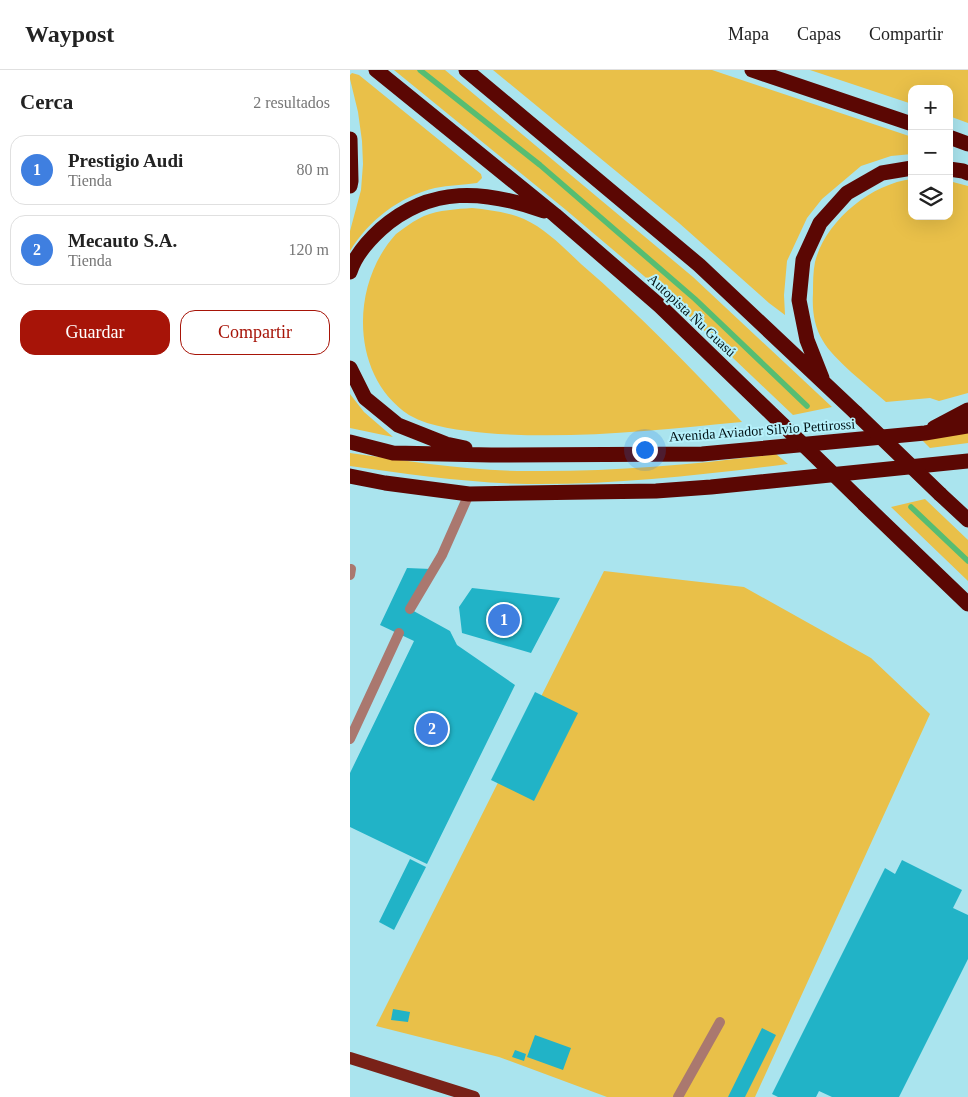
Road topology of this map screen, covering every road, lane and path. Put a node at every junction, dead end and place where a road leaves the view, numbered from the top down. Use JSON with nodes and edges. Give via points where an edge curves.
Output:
{"nodes":[{"id":1,"x":376,"y":70,"type":"edge"},
{"id":2,"x":466,"y":70,"type":"edge"},
{"id":3,"x":752,"y":70,"type":"edge"},
{"id":4,"x":908,"y":123,"type":"edge"},
{"id":5,"x":953,"y":138,"type":"edge"},
{"id":6,"x":350,"y":139,"type":"edge"},
{"id":7,"x":968,"y":144,"type":"edge"},
{"id":8,"x":908,"y":169,"type":"edge"},
{"id":9,"x":953,"y":170,"type":"edge"},
{"id":10,"x":968,"y":173,"type":"edge"},
{"id":11,"x":350,"y":186,"type":"edge"},
{"id":12,"x":555,"y":215,"type":"junction"},
{"id":13,"x":350,"y":272,"type":"edge"},
{"id":14,"x":350,"y":368,"type":"edge"},
{"id":15,"x":823,"y":382,"type":"junction"},
{"id":16,"x":968,"y":410,"type":"edge"},
{"id":17,"x":968,"y":426,"type":"edge"},
{"id":18,"x":925,"y":433,"type":"junction"},
{"id":19,"x":350,"y":442,"type":"edge"},
{"id":20,"x":490,"y":455,"type":"junction"},
{"id":21,"x":968,"y":461,"type":"edge"},
{"id":22,"x":350,"y":476,"type":"edge"},
{"id":23,"x":469,"y":494,"type":"junction"},
{"id":24,"x":968,"y":520,"type":"edge"},
{"id":25,"x":968,"y":604,"type":"edge"},
{"id":26,"x":410,"y":609,"type":"dead end"},
{"id":27,"x":399,"y":632,"type":"dead end"},
{"id":28,"x":350,"y":739,"type":"edge"},
{"id":29,"x":720,"y":1022,"type":"dead end"},
{"id":30,"x":350,"y":1058,"type":"edge"},
{"id":31,"x":474,"y":1097,"type":"edge"},
{"id":32,"x":678,"y":1097,"type":"edge"}],
"edges":[{"from":1,"to":12,"type":"highway","name":"Autopista Ñu Guasú"},
{"from":2,"to":15,"type":"highway","via":[[699,265]]},
{"from":3,"to":4,"type":"highway"},
{"from":5,"to":7,"type":"highway"},
{"from":6,"to":11,"type":"highway"},
{"from":8,"to":15,"type":"highway","via":[[882,173],[847,193],[820,223],[803,260],[799,300],[808,340]]},
{"from":9,"to":10,"type":"highway"},
{"from":12,"to":13,"type":"highway","via":[[516,201],[489,196],[460,195],[424,202],[396,216],[372,237]]},
{"from":12,"to":25,"type":"highway","name":"Autopista Ñu Guasú","bridge":true,"via":[[660,306]]},
{"from":14,"to":20,"type":"highway","via":[[365,398],[398,425],[446,444]]},
{"from":15,"to":24,"type":"highway","bridge":true},
{"from":16,"to":18,"type":"highway"},
{"from":17,"to":18,"type":"highway","name":"Avenida Aviador Silvio Pettirossi"},
{"from":18,"to":20,"type":"highway","name":"Avenida Aviador Silvio Pettirossi","via":[[702,454]]},
{"from":19,"to":20,"type":"highway","name":"Avenida Aviador Silvio Pettirossi","via":[[393,453]]},
{"from":21,"to":23,"type":"highway","via":[[656,490]]},
{"from":22,"to":23,"type":"highway"},
{"from":23,"to":26,"type":"lane","via":[[442,555]]},
{"from":27,"to":28,"type":"lane"},
{"from":29,"to":32,"type":"lane"},
{"from":30,"to":31,"type":"main road"}]}
